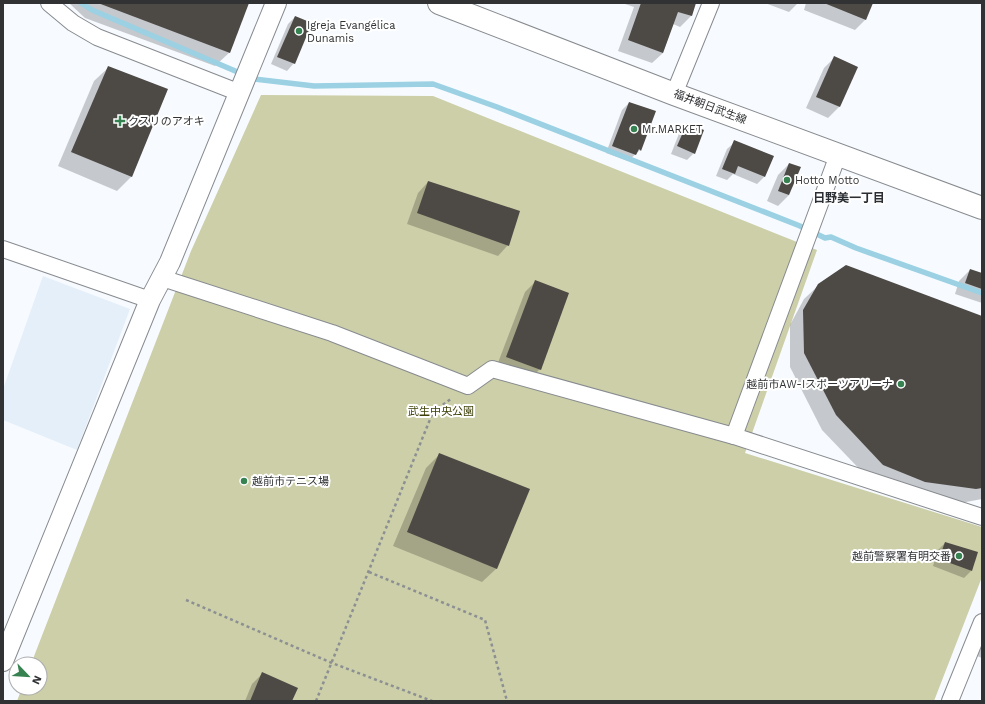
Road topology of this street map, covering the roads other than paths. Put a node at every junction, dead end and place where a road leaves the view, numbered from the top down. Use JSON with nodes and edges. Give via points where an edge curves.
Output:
{"nodes":[{"id":1,"x":49,"y":3,"type":"edge"},
{"id":2,"x":276,"y":3,"type":"edge"},
{"id":3,"x":439,"y":3,"type":"edge"},
{"id":4,"x":711,"y":3,"type":"edge"},
{"id":5,"x":240,"y":93,"type":"junction"},
{"id":6,"x":674,"y":94,"type":"junction"},
{"id":7,"x":838,"y":155,"type":"junction"},
{"id":8,"x":982,"y":208,"type":"edge"},
{"id":9,"x":3,"y":249,"type":"edge"},
{"id":10,"x":162,"y":278,"type":"junction"},
{"id":11,"x":150,"y":300,"type":"junction"},
{"id":12,"x":734,"y":436,"type":"junction"},
{"id":13,"x":982,"y":517,"type":"edge"},
{"id":14,"x":982,"y":622,"type":"edge"},
{"id":15,"x":3,"y":661,"type":"edge"},
{"id":16,"x":950,"y":701,"type":"edge"}],
"edges":[{"from":1,"to":5,"type":"street","via":[[73,23],[97,37]]},
{"from":2,"to":5,"type":"street"},
{"from":3,"to":6,"type":"main road","name":"福井朝日武生線"},
{"from":4,"to":6,"type":"street"},
{"from":5,"to":10,"type":"street"},
{"from":6,"to":7,"type":"main road","name":"福井朝日武生線"},
{"from":7,"to":8,"type":"main road","name":"福井朝日武生線"},
{"from":7,"to":12,"type":"street"},
{"from":9,"to":11,"type":"street"},
{"from":10,"to":11,"type":"street"},
{"from":10,"to":12,"type":"street","via":[[332,333],[468,386],[492,370]]},
{"from":11,"to":15,"type":"street"},
{"from":12,"to":13,"type":"street"},
{"from":14,"to":16,"type":"street"}]}
